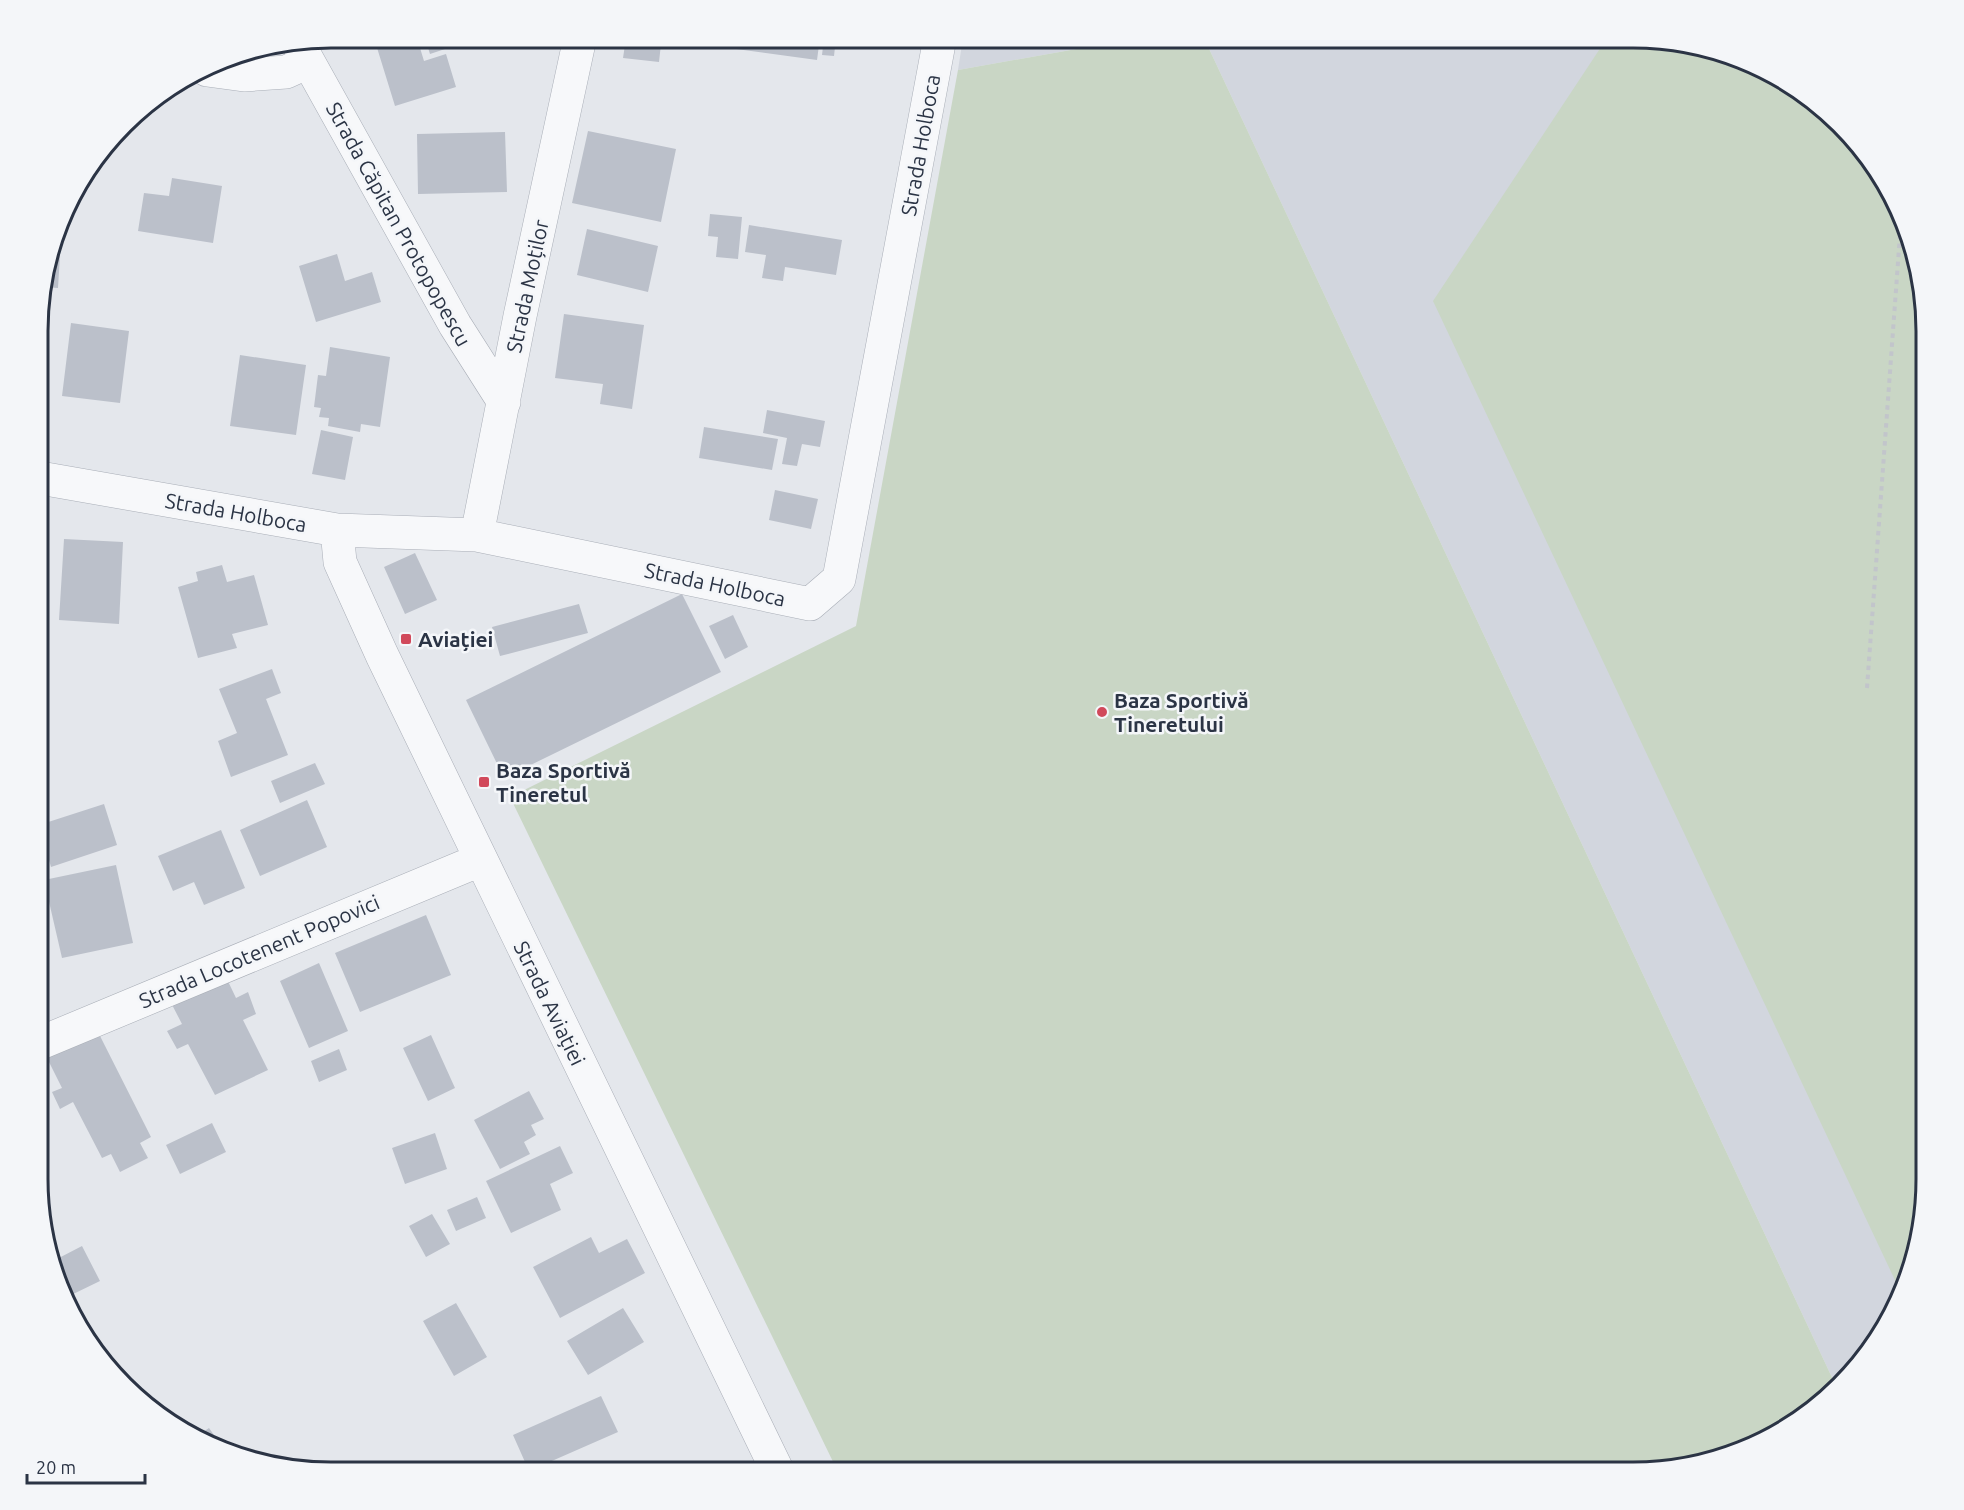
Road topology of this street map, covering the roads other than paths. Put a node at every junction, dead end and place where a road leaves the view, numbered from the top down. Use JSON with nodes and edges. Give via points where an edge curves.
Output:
{"nodes":[{"id":1,"x":578,"y":48,"type":"edge"},
{"id":2,"x":938,"y":48,"type":"edge"},
{"id":3,"x":303,"y":52,"type":"edge"},
{"id":4,"x":219,"y":72,"type":"edge"},
{"id":5,"x":504,"y":402,"type":"junction"},
{"id":6,"x":48,"y":479,"type":"edge"},
{"id":7,"x":337,"y":530,"type":"junction"},
{"id":8,"x":477,"y":534,"type":"junction"},
{"id":9,"x":480,"y":860,"type":"junction"},
{"id":10,"x":48,"y":1040,"type":"edge"},
{"id":11,"x":773,"y":1462,"type":"edge"}],
"edges":[{"from":1,"to":5,"type":"street","name":"Strada Moților"},
{"from":2,"to":8,"type":"street","name":"Strada Holboca","via":[[839,579],[810,604]]},
{"from":3,"to":4,"type":"street","via":[[286,72],[244,75]]},
{"from":3,"to":5,"type":"street","name":"Strada Căpitan Protopopescu","via":[[455,325]]},
{"from":5,"to":8,"type":"street","name":"Strada Moților"},
{"from":6,"to":7,"type":"street","name":"Strada Holboca"},
{"from":7,"to":8,"type":"street","name":"Strada Holboca"},
{"from":7,"to":9,"type":"street","name":"Strada Aviației","via":[[340,562]]},
{"from":9,"to":10,"type":"street","name":"Strada Locotenent Popovici"},
{"from":9,"to":11,"type":"street","name":"Strada Aviației"}]}
